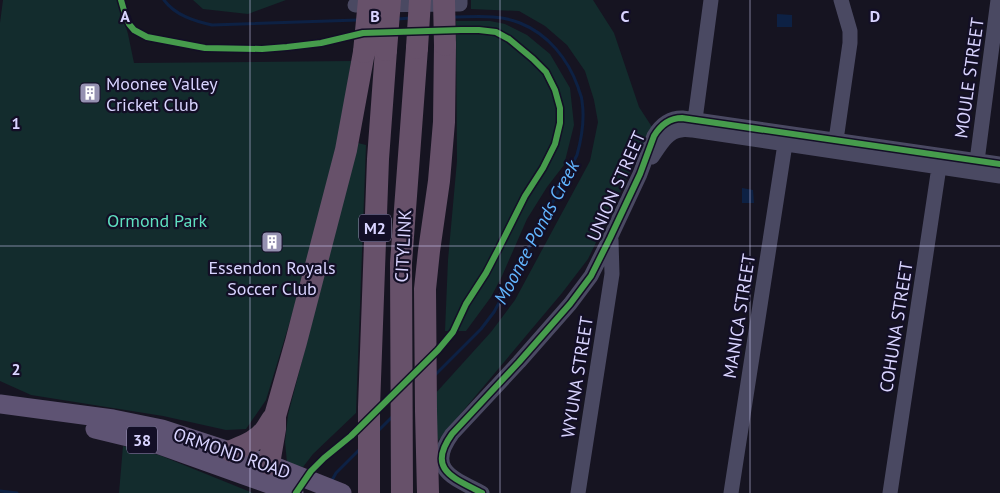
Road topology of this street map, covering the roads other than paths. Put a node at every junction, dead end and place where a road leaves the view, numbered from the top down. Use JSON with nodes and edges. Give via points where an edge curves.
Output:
{"nodes":[{"id":1,"x":390,"y":0,"type":"edge"},
{"id":2,"x":420,"y":0,"type":"edge"},
{"id":3,"x":444,"y":0,"type":"edge"},
{"id":4,"x":460,"y":0,"type":"edge"},
{"id":5,"x":711,"y":0,"type":"edge"},
{"id":6,"x":841,"y":0,"type":"edge"},
{"id":7,"x":998,"y":0,"type":"edge"},
{"id":8,"x":362,"y":2,"type":"edge"},
{"id":9,"x":694,"y":125,"type":"junction"},
{"id":10,"x":836,"y":140,"type":"junction"},
{"id":11,"x":785,"y":144,"type":"junction"},
{"id":12,"x":873,"y":151,"type":"junction"},
{"id":13,"x":977,"y":161,"type":"junction"},
{"id":14,"x":1000,"y":164,"type":"edge"},
{"id":15,"x":939,"y":167,"type":"junction"},
{"id":16,"x":1000,"y":176,"type":"edge"},
{"id":17,"x":610,"y":238,"type":"junction"},
{"id":18,"x":0,"y":393,"type":"edge"},
{"id":19,"x":0,"y":404,"type":"edge"},
{"id":20,"x":49,"y":410,"type":"junction"},
{"id":21,"x":0,"y":416,"type":"edge"},
{"id":22,"x":275,"y":416,"type":"junction"},
{"id":23,"x":231,"y":451,"type":"junction"},
{"id":24,"x":278,"y":479,"type":"edge"},
{"id":25,"x":428,"y":492,"type":"edge"},
{"id":26,"x":342,"y":493,"type":"edge"},
{"id":27,"x":369,"y":493,"type":"edge"},
{"id":28,"x":402,"y":493,"type":"edge"},
{"id":29,"x":482,"y":493,"type":"edge"},
{"id":30,"x":578,"y":493,"type":"edge"},
{"id":31,"x":731,"y":493,"type":"edge"},
{"id":32,"x":890,"y":493,"type":"edge"}],
"edges":[{"from":1,"to":27,"type":"highway","name":"CITYLINK","number":"M2","bridge":true,"via":[[378,159]]},
{"from":2,"to":28,"type":"highway","name":"CITYLINK","number":"M2","bridge":true,"via":[[401,263]]},
{"from":3,"to":25,"type":"highway","bridge":true,"via":[[443,132],[425,289]]},
{"from":4,"to":8,"type":"street","via":[[460,4]]},
{"from":5,"to":9,"type":"street"},
{"from":6,"to":10,"type":"street","via":[[850,30],[850,42]]},
{"from":7,"to":13,"type":"street","name":"MOULE STREET"},
{"from":8,"to":22,"type":"highway","bridge":true,"via":[[364,52],[346,150]]},
{"from":9,"to":10,"type":"street","name":"UNION STREET"},
{"from":9,"to":11,"type":"street","name":"UNION STREET"},
{"from":9,"to":17,"type":"street","name":"UNION STREET","via":[[682,118],[674,118],[657,131]]},
{"from":10,"to":12,"type":"street","name":"UNION STREET"},
{"from":11,"to":12,"type":"street","name":"UNION STREET"},
{"from":11,"to":31,"type":"street","name":"MANICA STREET"},
{"from":12,"to":13,"type":"street","name":"UNION STREET"},
{"from":12,"to":15,"type":"street","name":"UNION STREET"},
{"from":13,"to":14,"type":"street","name":"UNION STREET"},
{"from":15,"to":16,"type":"street","name":"UNION STREET"},
{"from":15,"to":32,"type":"street","name":"COHUNA STREET"},
{"from":17,"to":29,"type":"street","name":"UNION STREET","via":[[576,297],[444,445],[443,467]]},
{"from":17,"to":30,"type":"street","name":"WYUNA STREET","via":[[612,274]]},
{"from":18,"to":20,"type":"street"},
{"from":19,"to":20,"type":"main road","name":"ORMOND ROAD","number":"38"},
{"from":20,"to":23,"type":"main road","name":"ORMOND ROAD","number":"38","via":[[162,429]]},
{"from":21,"to":24,"type":"main road","name":"ORMOND ROAD","number":"38","via":[[116,433]]},
{"from":22,"to":23,"type":"highway","via":[[259,436]]},
{"from":22,"to":24,"type":"highway"},
{"from":23,"to":24,"type":"main road","name":"ORMOND ROAD","number":"38"},
{"from":24,"to":26,"type":"main road","name":"ORMOND ROAD","number":"38"}]}
